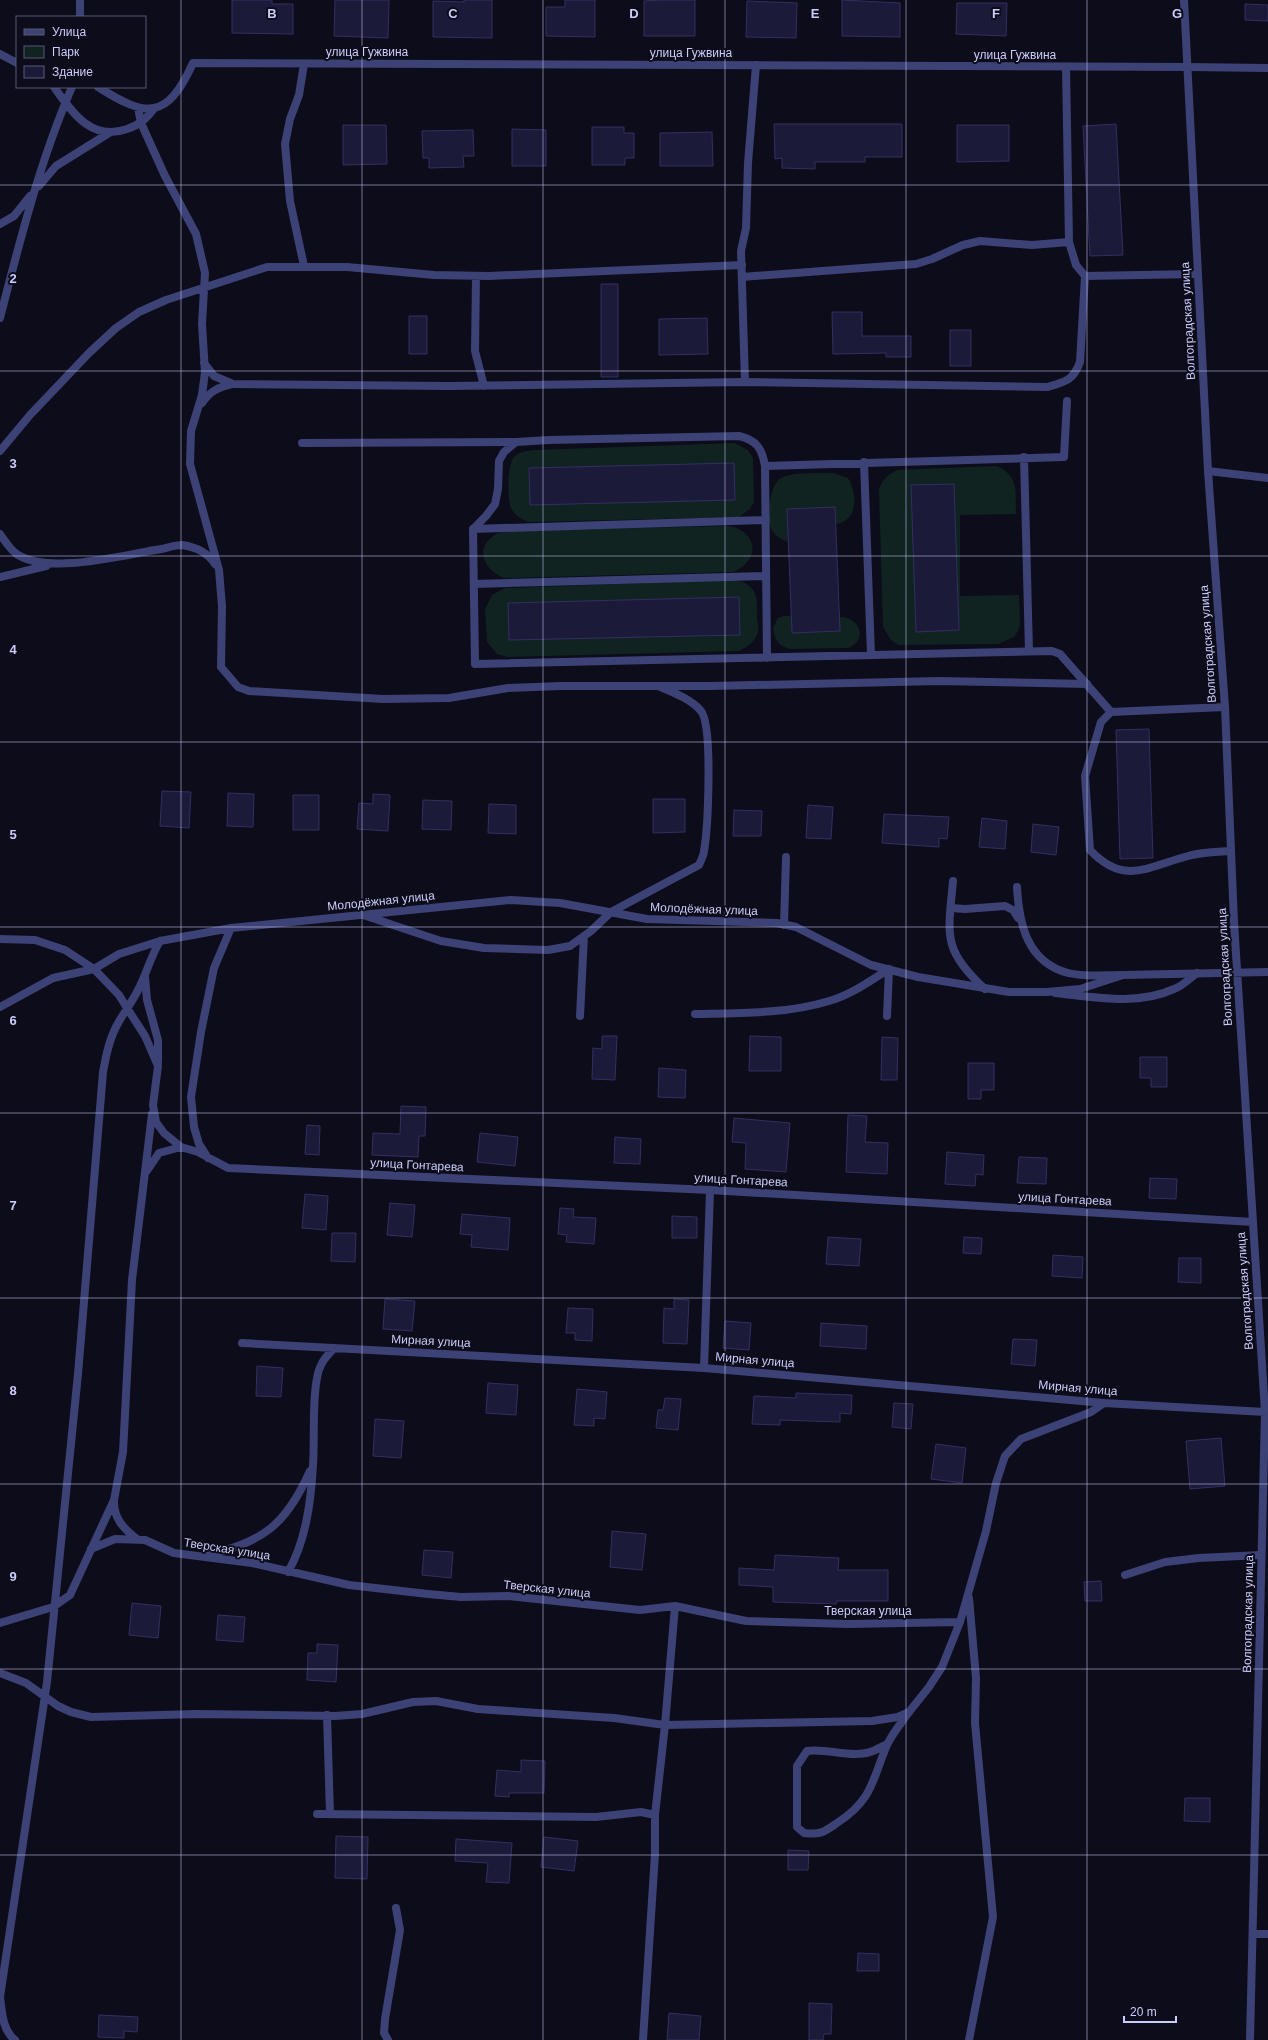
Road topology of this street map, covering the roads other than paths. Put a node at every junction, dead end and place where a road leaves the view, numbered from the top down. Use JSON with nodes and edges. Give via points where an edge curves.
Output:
{"nodes":[{"id":1,"x":80,"y":0,"type":"edge"},
{"id":2,"x":1184,"y":0,"type":"edge"},
{"id":3,"x":80,"y":16,"type":"edge"},
{"id":4,"x":0,"y":54,"type":"edge"},
{"id":5,"x":16,"y":62,"type":"edge"},
{"id":6,"x":304,"y":64,"type":"junction"},
{"id":7,"x":756,"y":65,"type":"junction"},
{"id":8,"x":1066,"y":67,"type":"junction"},
{"id":9,"x":1188,"y":67,"type":"junction"},
{"id":10,"x":1268,"y":68,"type":"edge"},
{"id":11,"x":55,"y":88,"type":"edge"},
{"id":12,"x":72,"y":88,"type":"edge"},
{"id":13,"x":100,"y":88,"type":"edge"},
{"id":14,"x":65,"y":103,"type":"junction"},
{"id":15,"x":138,"y":108,"type":"junction"},
{"id":16,"x":153,"y":110,"type":"junction"},
{"id":17,"x":141,"y":123,"type":"junction"},
{"id":18,"x":109,"y":133,"type":"junction"},
{"id":19,"x":34,"y":191,"type":"junction"},
{"id":20,"x":0,"y":224,"type":"edge"},
{"id":21,"x":1069,"y":242,"type":"junction"},
{"id":22,"x":742,"y":265,"type":"junction"},
{"id":23,"x":304,"y":266,"type":"junction"},
{"id":24,"x":1197,"y":274,"type":"junction"},
{"id":25,"x":476,"y":276,"type":"junction"},
{"id":26,"x":1085,"y":276,"type":"junction"},
{"id":27,"x":742,"y":277,"type":"junction"},
{"id":28,"x":204,"y":287,"type":"junction"},
{"id":29,"x":0,"y":318,"type":"edge"},
{"id":30,"x":204,"y":363,"type":"junction"},
{"id":31,"x":745,"y":382,"type":"junction"},
{"id":32,"x":232,"y":384,"type":"junction"},
{"id":33,"x":484,"y":386,"type":"junction"},
{"id":34,"x":1066,"y":401,"type":"dead end"},
{"id":35,"x":196,"y":413,"type":"junction"},
{"id":36,"x":516,"y":442,"type":"junction"},
{"id":37,"x":302,"y":443,"type":"dead end"},
{"id":38,"x":0,"y":451,"type":"edge"},
{"id":39,"x":1024,"y":457,"type":"junction"},
{"id":40,"x":864,"y":462,"type":"junction"},
{"id":41,"x":765,"y":466,"type":"junction"},
{"id":42,"x":1208,"y":471,"type":"junction"},
{"id":43,"x":1268,"y":478,"type":"edge"},
{"id":44,"x":766,"y":520,"type":"junction"},
{"id":45,"x":473,"y":529,"type":"junction"},
{"id":46,"x":0,"y":534,"type":"edge"},
{"id":47,"x":56,"y":564,"type":"junction"},
{"id":48,"x":219,"y":570,"type":"junction"},
{"id":49,"x":766,"y":576,"type":"junction"},
{"id":50,"x":0,"y":577,"type":"edge"},
{"id":51,"x":474,"y":584,"type":"junction"},
{"id":52,"x":1029,"y":650,"type":"junction"},
{"id":53,"x":871,"y":655,"type":"junction"},
{"id":54,"x":767,"y":658,"type":"junction"},
{"id":55,"x":1087,"y":684,"type":"junction"},
{"id":56,"x":658,"y":686,"type":"junction"},
{"id":57,"x":1225,"y":707,"type":"junction"},
{"id":58,"x":1111,"y":712,"type":"junction"},
{"id":59,"x":1231,"y":851,"type":"junction"},
{"id":60,"x":786,"y":857,"type":"dead end"},
{"id":61,"x":953,"y":881,"type":"dead end"},
{"id":62,"x":1017,"y":888,"type":"dead end"},
{"id":63,"x":950,"y":908,"type":"junction"},
{"id":64,"x":611,"y":912,"type":"junction"},
{"id":65,"x":363,"y":915,"type":"junction"},
{"id":66,"x":1020,"y":920,"type":"junction"},
{"id":67,"x":784,"y":925,"type":"junction"},
{"id":68,"x":231,"y":928,"type":"junction"},
{"id":69,"x":584,"y":936,"type":"junction"},
{"id":70,"x":0,"y":939,"type":"edge"},
{"id":71,"x":160,"y":941,"type":"junction"},
{"id":72,"x":94,"y":969,"type":"junction"},
{"id":73,"x":889,"y":969,"type":"junction"},
{"id":74,"x":1268,"y":972,"type":"edge"},
{"id":75,"x":1197,"y":973,"type":"junction"},
{"id":76,"x":1237,"y":973,"type":"junction"},
{"id":77,"x":1123,"y":975,"type":"junction"},
{"id":78,"x":145,"y":976,"type":"junction"},
{"id":79,"x":985,"y":989,"type":"junction"},
{"id":80,"x":1047,"y":992,"type":"junction"},
{"id":81,"x":0,"y":1007,"type":"edge"},
{"id":82,"x":127,"y":1008,"type":"junction"},
{"id":83,"x":695,"y":1014,"type":"dead end"},
{"id":84,"x":580,"y":1016,"type":"dead end"},
{"id":85,"x":887,"y":1016,"type":"dead end"},
{"id":86,"x":158,"y":1066,"type":"junction"},
{"id":87,"x":153,"y":1105,"type":"junction"},
{"id":88,"x":181,"y":1147,"type":"junction"},
{"id":89,"x":208,"y":1158,"type":"junction"},
{"id":90,"x":144,"y":1176,"type":"junction"},
{"id":91,"x":710,"y":1190,"type":"junction"},
{"id":92,"x":1253,"y":1222,"type":"junction"},
{"id":93,"x":242,"y":1343,"type":"dead end"},
{"id":94,"x":334,"y":1348,"type":"junction"},
{"id":95,"x":704,"y":1368,"type":"junction"},
{"id":96,"x":1104,"y":1403,"type":"junction"},
{"id":97,"x":1265,"y":1412,"type":"junction"},
{"id":98,"x":313,"y":1465,"type":"junction"},
{"id":99,"x":114,"y":1500,"type":"junction"},
{"id":100,"x":137,"y":1539,"type":"junction"},
{"id":101,"x":92,"y":1549,"type":"junction"},
{"id":102,"x":1261,"y":1555,"type":"junction"},
{"id":103,"x":200,"y":1557,"type":"junction"},
{"id":104,"x":288,"y":1572,"type":"junction"},
{"id":105,"x":1125,"y":1575,"type":"dead end"},
{"id":106,"x":969,"y":1593,"type":"junction"},
{"id":107,"x":675,"y":1606,"type":"junction"},
{"id":108,"x":53,"y":1607,"type":"junction"},
{"id":109,"x":960,"y":1622,"type":"junction"},
{"id":110,"x":0,"y":1623,"type":"edge"},
{"id":111,"x":0,"y":1673,"type":"edge"},
{"id":112,"x":45,"y":1696,"type":"junction"},
{"id":113,"x":909,"y":1712,"type":"junction"},
{"id":114,"x":327,"y":1716,"type":"junction"},
{"id":115,"x":665,"y":1725,"type":"junction"},
{"id":116,"x":887,"y":1744,"type":"junction"},
{"id":117,"x":317,"y":1814,"type":"dead end"},
{"id":118,"x":330,"y":1814,"type":"junction"},
{"id":119,"x":655,"y":1814,"type":"junction"},
{"id":120,"x":396,"y":1908,"type":"dead end"},
{"id":121,"x":1253,"y":1934,"type":"junction"},
{"id":122,"x":1268,"y":1934,"type":"edge"},
{"id":123,"x":15,"y":2040,"type":"edge"},
{"id":124,"x":388,"y":2040,"type":"edge"},
{"id":125,"x":643,"y":2040,"type":"edge"},
{"id":126,"x":969,"y":2040,"type":"edge"},
{"id":127,"x":1250,"y":2040,"type":"edge"}],
"edges":[{"from":1,"to":3,"type":"street"},
{"from":2,"to":9,"type":"street","name":"Волгоградская улица"},
{"from":4,"to":5,"type":"street"},
{"from":6,"to":7,"type":"street","name":"улица Гужвина"},
{"from":6,"to":16,"type":"street","name":"улица Гужвина","via":[[193,63],[177,93],[166,104]]},
{"from":6,"to":23,"type":"street","via":[[285,144],[292,214]]},
{"from":7,"to":8,"type":"street","name":"улица Гужвина"},
{"from":7,"to":22,"type":"street"},
{"from":8,"to":9,"type":"street","name":"улица Гужвина"},
{"from":8,"to":21,"type":"street"},
{"from":9,"to":10,"type":"street","name":"улица Гужвина"},
{"from":9,"to":24,"type":"street","name":"Волгоградская улица"},
{"from":11,"to":14,"type":"street"},
{"from":12,"to":14,"type":"street"},
{"from":13,"to":15,"type":"street","via":[[120,101]]},
{"from":14,"to":18,"type":"street","via":[[85,125]]},
{"from":14,"to":19,"type":"street"},
{"from":15,"to":16,"type":"street"},
{"from":15,"to":17,"type":"street"},
{"from":16,"to":17,"type":"street"},
{"from":17,"to":18,"type":"street"},
{"from":17,"to":28,"type":"street","via":[[165,176],[196,234],[204,273]]},
{"from":18,"to":19,"type":"street","via":[[56,166]]},
{"from":19,"to":20,"type":"street","via":[[14,216]]},
{"from":19,"to":29,"type":"street"},
{"from":21,"to":26,"type":"street","via":[[1076,265]]},
{"from":21,"to":27,"type":"street","via":[[1032,245],[980,241],[916,264]]},
{"from":22,"to":25,"type":"street"},
{"from":22,"to":27,"type":"street"},
{"from":23,"to":25,"type":"street"},
{"from":23,"to":28,"type":"street","via":[[267,267]]},
{"from":24,"to":26,"type":"street"},
{"from":24,"to":42,"type":"street","name":"Волгоградская улица"},
{"from":25,"to":33,"type":"street","via":[[475,351]]},
{"from":26,"to":31,"type":"street","via":[[1080,362],[1076,374],[1068,381],[1047,387]]},
{"from":27,"to":31,"type":"street"},
{"from":28,"to":30,"type":"street"},
{"from":28,"to":38,"type":"street","via":[[139,312],[116,328],[30,415]]},
{"from":30,"to":32,"type":"street","via":[[214,376]]},
{"from":30,"to":35,"type":"street","via":[[202,395]]},
{"from":31,"to":33,"type":"street"},
{"from":32,"to":33,"type":"street"},
{"from":32,"to":35,"type":"street","via":[[208,395]]},
{"from":34,"to":39,"type":"street","via":[[1064,457]]},
{"from":35,"to":48,"type":"street","via":[[191,431],[190,464]]},
{"from":36,"to":37,"type":"street"},
{"from":36,"to":41,"type":"street","via":[[739,436],[751,439],[758,445]]},
{"from":36,"to":45,"type":"street","via":[[504,452],[499,461],[495,504]]},
{"from":39,"to":40,"type":"street"},
{"from":39,"to":52,"type":"street"},
{"from":40,"to":41,"type":"street"},
{"from":40,"to":53,"type":"street"},
{"from":41,"to":44,"type":"street"},
{"from":42,"to":43,"type":"street"},
{"from":42,"to":57,"type":"street","name":"Волгоградская улица"},
{"from":44,"to":45,"type":"street"},
{"from":44,"to":49,"type":"street"},
{"from":45,"to":51,"type":"street"},
{"from":46,"to":47,"type":"street","via":[[16,554],[39,563]]},
{"from":47,"to":48,"type":"street","via":[[180,545],[202,551]]},
{"from":47,"to":50,"type":"street","via":[[28,568]]},
{"from":48,"to":56,"type":"street","via":[[222,606],[221,666],[238,687],[249,691],[383,699],[449,698],[515,688]]},
{"from":49,"to":51,"type":"street"},
{"from":49,"to":54,"type":"street"},
{"from":51,"to":54,"type":"street","via":[[475,664]]},
{"from":52,"to":53,"type":"street"},
{"from":52,"to":55,"type":"street","via":[[1060,654]]},
{"from":53,"to":54,"type":"street"},
{"from":55,"to":56,"type":"street","via":[[939,681]]},
{"from":55,"to":58,"type":"street"},
{"from":56,"to":64,"type":"street","via":[[701,711],[707,731],[708,802],[704,852],[699,865]]},
{"from":57,"to":58,"type":"street"},
{"from":57,"to":59,"type":"street","name":"Волгоградская улица"},
{"from":58,"to":59,"type":"street","via":[[1101,722],[1085,776],[1090,850],[1101,862],[1124,871],[1142,869],[1189,856]]},
{"from":59,"to":76,"type":"street","name":"Волгоградская улица"},
{"from":60,"to":67,"type":"street"},
{"from":61,"to":63,"type":"street"},
{"from":62,"to":66,"type":"street"},
{"from":63,"to":66,"type":"street","via":[[1005,906],[1013,910]]},
{"from":63,"to":79,"type":"street","via":[[950,941],[956,957],[966,972]]},
{"from":64,"to":65,"type":"street","name":"Молодёжная улица","via":[[560,903],[511,900]]},
{"from":64,"to":67,"type":"street","name":"Молодёжная улица","via":[[647,919]]},
{"from":64,"to":69,"type":"street"},
{"from":65,"to":68,"type":"street","name":"Молодёжная улица"},
{"from":65,"to":69,"type":"street","via":[[441,941],[484,948],[548,950],[570,946]]},
{"from":66,"to":77,"type":"street","via":[[1028,941],[1039,958],[1053,968],[1069,974]]},
{"from":67,"to":73,"type":"street","name":"Молодёжная улица","via":[[796,927],[871,965]]},
{"from":68,"to":71,"type":"street","name":"Молодёжная улица"},
{"from":68,"to":89,"type":"street","via":[[214,968],[191,1097],[194,1127],[199,1144]]},
{"from":69,"to":84,"type":"street"},
{"from":70,"to":72,"type":"street","via":[[35,940],[65,950]]},
{"from":71,"to":72,"type":"street","name":"Молодёжная улица","via":[[119,954]]},
{"from":71,"to":78,"type":"street","via":[[150,958]]},
{"from":72,"to":81,"type":"street","name":"Молодёжная улица","via":[[53,978]]},
{"from":72,"to":82,"type":"street","via":[[119,995]]},
{"from":73,"to":79,"type":"street","name":"Молодёжная улица"},
{"from":73,"to":83,"type":"street","via":[[850,993],[830,1001],[763,1012]]},
{"from":73,"to":85,"type":"street"},
{"from":74,"to":76,"type":"street","name":"Молодёжная улица"},
{"from":75,"to":76,"type":"street","name":"Молодёжная улица"},
{"from":75,"to":77,"type":"street","name":"Молодёжная улица"},
{"from":75,"to":80,"type":"street","via":[[1176,989],[1136,999],[1106,999]]},
{"from":76,"to":92,"type":"street","name":"Волгоградская улица"},
{"from":77,"to":80,"type":"street","name":"Молодёжная улица","via":[[1080,989]]},
{"from":78,"to":82,"type":"street"},
{"from":78,"to":86,"type":"street","via":[[146,1000],[158,1040]]},
{"from":79,"to":80,"type":"street","name":"Молодёжная улица"},
{"from":82,"to":86,"type":"street"},
{"from":82,"to":108,"type":"street","via":[[109,1044],[103,1072],[78,1374]]},
{"from":86,"to":87,"type":"street"},
{"from":87,"to":88,"type":"street","via":[[156,1122],[164,1133]]},
{"from":87,"to":90,"type":"street"},
{"from":88,"to":89,"type":"street"},
{"from":88,"to":90,"type":"street","via":[[159,1153]]},
{"from":89,"to":91,"type":"street","name":"улица Гонтарева","via":[[228,1168]]},
{"from":90,"to":99,"type":"street","via":[[132,1280],[123,1452]]},
{"from":91,"to":92,"type":"street","name":"улица Гонтарева"},
{"from":91,"to":95,"type":"street"},
{"from":92,"to":97,"type":"street","name":"Волгоградская улица"},
{"from":93,"to":94,"type":"street","name":"Мирная улица"},
{"from":94,"to":95,"type":"street","name":"Мирная улица"},
{"from":94,"to":98,"type":"street","via":[[324,1360],[317,1376]]},
{"from":95,"to":96,"type":"street","name":"Мирная улица"},
{"from":96,"to":97,"type":"street","name":"Мирная улица"},
{"from":96,"to":106,"type":"street","via":[[1091,1412],[1021,1439],[1005,1456]]},
{"from":97,"to":102,"type":"street","name":"Волгоградская улица"},
{"from":98,"to":103,"type":"street","via":[[296,1501],[264,1534],[250,1542]]},
{"from":98,"to":104,"type":"street","via":[[310,1502],[296,1558]]},
{"from":99,"to":100,"type":"street","via":[[114,1511],[118,1520]]},
{"from":99,"to":101,"type":"street"},
{"from":100,"to":101,"type":"street","name":"Тверская улица","via":[[115,1539]]},
{"from":100,"to":103,"type":"street","name":"Тверская улица","via":[[174,1553]]},
{"from":101,"to":108,"type":"street","via":[[70,1595]]},
{"from":102,"to":105,"type":"street","via":[[1165,1562]]},
{"from":102,"to":121,"type":"street","name":"Волгоградская улица"},
{"from":103,"to":104,"type":"street","name":"Тверская улица","via":[[252,1563]]},
{"from":104,"to":107,"type":"street","name":"Тверская улица","via":[[349,1585],[434,1595],[508,1596],[640,1610]]},
{"from":106,"to":109,"type":"street"},
{"from":106,"to":126,"type":"street","via":[[976,1678],[976,1723],[993,1917]]},
{"from":107,"to":109,"type":"street","name":"Тверская улица","via":[[746,1621],[848,1624]]},
{"from":107,"to":115,"type":"street"},
{"from":108,"to":110,"type":"street"},
{"from":108,"to":112,"type":"street"},
{"from":109,"to":113,"type":"street","via":[[942,1667]]},
{"from":111,"to":112,"type":"street","via":[[26,1683]]},
{"from":112,"to":114,"type":"street","via":[[71,1712],[91,1717],[196,1714]]},
{"from":112,"to":123,"type":"street","via":[[0,1997],[4,2022]]},
{"from":113,"to":115,"type":"street","via":[[898,1717],[872,1721]]},
{"from":113,"to":116,"type":"street"},
{"from":114,"to":115,"type":"street","via":[[362,1714],[413,1702],[436,1701],[478,1709],[614,1718]]},
{"from":114,"to":118,"type":"street"},
{"from":115,"to":119,"type":"street"},
{"from":116,"to":116,"type":"street","via":[[863,1753],[819,1749],[807,1751],[797,1766],[797,1827],[804,1833],[823,1833],[856,1809],[864,1801]]},
{"from":117,"to":118,"type":"street"},
{"from":118,"to":119,"type":"street","via":[[596,1817],[641,1812]]},
{"from":119,"to":125,"type":"street","via":[[655,1854]]},
{"from":120,"to":124,"type":"street","via":[[400,1930],[384,2018],[384,2033]]},
{"from":121,"to":122,"type":"street"},
{"from":121,"to":127,"type":"street","name":"Волгоградская улица"}]}
